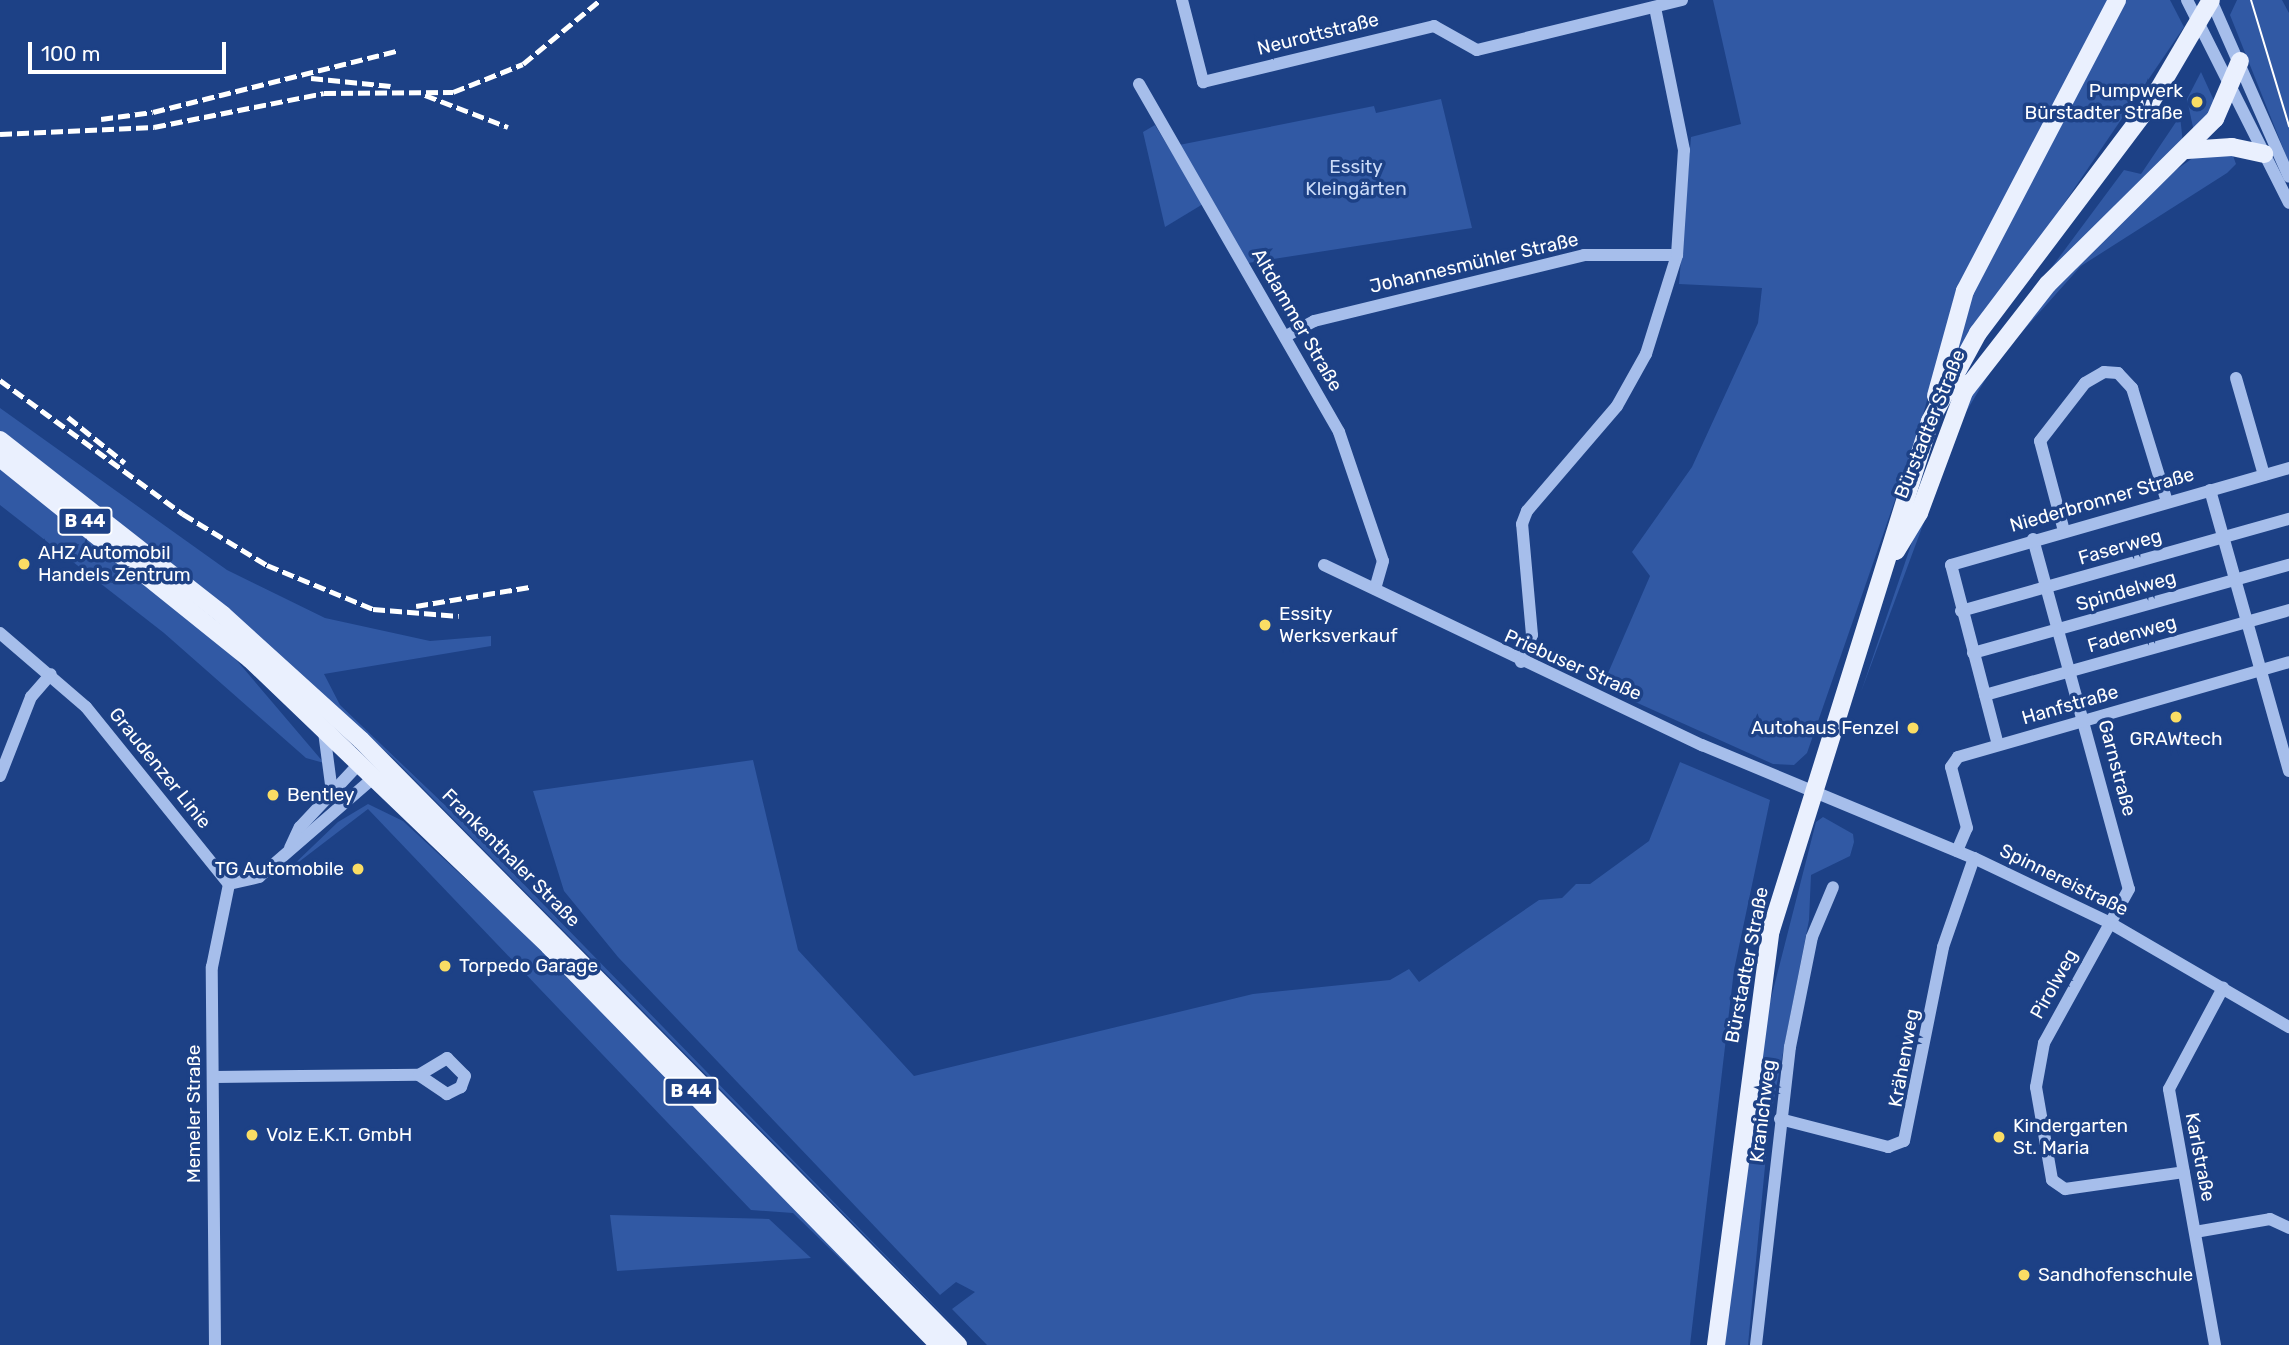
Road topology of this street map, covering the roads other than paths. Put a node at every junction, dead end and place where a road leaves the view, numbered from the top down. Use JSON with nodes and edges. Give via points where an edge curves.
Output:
{"nodes":[{"id":1,"x":1182,"y":0,"type":"edge"},
{"id":2,"x":1682,"y":0,"type":"edge"},
{"id":3,"x":2117,"y":0,"type":"edge"},
{"id":4,"x":2188,"y":0,"type":"edge"},
{"id":5,"x":2211,"y":0,"type":"edge"},
{"id":6,"x":1655,"y":7,"type":"junction"},
{"id":7,"x":2240,"y":61,"type":"junction"},
{"id":8,"x":1139,"y":84,"type":"dead end"},
{"id":9,"x":2231,"y":88,"type":"junction"},
{"id":10,"x":2187,"y":150,"type":"junction"},
{"id":11,"x":2264,"y":154,"type":"junction"},
{"id":12,"x":2289,"y":177,"type":"edge"},
{"id":13,"x":2289,"y":204,"type":"edge"},
{"id":14,"x":1677,"y":255,"type":"junction"},
{"id":15,"x":2010,"y":297,"type":"junction"},
{"id":16,"x":1286,"y":337,"type":"junction"},
{"id":17,"x":2236,"y":378,"type":"dead end"},
{"id":18,"x":1963,"y":393,"type":"junction"},
{"id":19,"x":1930,"y":421,"type":"junction"},
{"id":20,"x":0,"y":440,"type":"edge"},
{"id":21,"x":0,"y":458,"type":"edge"},
{"id":22,"x":2289,"y":468,"type":"edge"},
{"id":23,"x":2264,"y":475,"type":"junction"},
{"id":24,"x":2210,"y":490,"type":"junction"},
{"id":25,"x":2167,"y":502,"type":"junction"},
{"id":26,"x":2289,"y":519,"type":"edge"},
{"id":27,"x":2064,"y":531,"type":"junction"},
{"id":28,"x":2224,"y":537,"type":"junction"},
{"id":29,"x":2033,"y":540,"type":"junction"},
{"id":30,"x":1324,"y":565,"type":"dead end"},
{"id":31,"x":2289,"y":565,"type":"edge"},
{"id":32,"x":1887,"y":566,"type":"junction"},
{"id":33,"x":2235,"y":580,"type":"junction"},
{"id":34,"x":2047,"y":587,"type":"junction"},
{"id":35,"x":1375,"y":589,"type":"junction"},
{"id":36,"x":2289,"y":610,"type":"edge"},
{"id":37,"x":1961,"y":611,"type":"junction"},
{"id":38,"x":2247,"y":622,"type":"junction"},
{"id":39,"x":2059,"y":629,"type":"junction"},
{"id":40,"x":0,"y":633,"type":"edge"},
{"id":41,"x":1973,"y":653,"type":"junction"},
{"id":42,"x":1521,"y":662,"type":"junction"},
{"id":43,"x":2289,"y":662,"type":"edge"},
{"id":44,"x":2261,"y":670,"type":"junction"},
{"id":45,"x":2070,"y":671,"type":"junction"},
{"id":46,"x":51,"y":674,"type":"junction"},
{"id":47,"x":1985,"y":695,"type":"junction"},
{"id":48,"x":2084,"y":720,"type":"junction"},
{"id":49,"x":324,"y":732,"type":"junction"},
{"id":50,"x":1998,"y":745,"type":"junction"},
{"id":51,"x":380,"y":758,"type":"junction"},
{"id":52,"x":358,"y":765,"type":"junction"},
{"id":53,"x":2289,"y":771,"type":"edge"},
{"id":54,"x":0,"y":776,"type":"edge"},
{"id":55,"x":372,"y":779,"type":"junction"},
{"id":56,"x":332,"y":792,"type":"junction"},
{"id":57,"x":1810,"y":793,"type":"junction"},
{"id":58,"x":290,"y":849,"type":"junction"},
{"id":59,"x":1957,"y":851,"type":"junction"},
{"id":60,"x":1974,"y":858,"type":"junction"},
{"id":61,"x":229,"y":884,"type":"junction"},
{"id":62,"x":1833,"y":887,"type":"dead end"},
{"id":63,"x":2110,"y":923,"type":"junction"},
{"id":64,"x":2223,"y":988,"type":"junction"},
{"id":65,"x":2289,"y":1027,"type":"edge"},
{"id":66,"x":419,"y":1075,"type":"dead end"},
{"id":67,"x":214,"y":1077,"type":"junction"},
{"id":68,"x":1780,"y":1119,"type":"junction"},
{"id":69,"x":2184,"y":1172,"type":"junction"},
{"id":70,"x":2288,"y":1225,"type":"edge"},
{"id":71,"x":2195,"y":1232,"type":"junction"},
{"id":72,"x":215,"y":1345,"type":"edge"},
{"id":73,"x":939,"y":1345,"type":"edge"},
{"id":74,"x":958,"y":1345,"type":"edge"},
{"id":75,"x":1716,"y":1345,"type":"edge"},
{"id":76,"x":1756,"y":1345,"type":"edge"},
{"id":77,"x":2215,"y":1345,"type":"edge"}],
"edges":[{"from":1,"to":6,"type":"street","name":"Neurottstraße","via":[[1203,82],[1434,26],[1477,50]]},
{"from":2,"to":6,"type":"street","name":"Neurottstraße"},
{"from":3,"to":19,"type":"main road","via":[[1965,291]]},
{"from":4,"to":9,"type":"street"},
{"from":5,"to":7,"type":"street"},
{"from":5,"to":15,"type":"main road","name":"Bürstadter Straße","bridge":true,"via":[[2147,109]]},
{"from":6,"to":14,"type":"street","via":[[1684,150]]},
{"from":7,"to":9,"type":"main road"},
{"from":7,"to":12,"type":"street"},
{"from":8,"to":16,"type":"street","name":"Altdammer Straße"},
{"from":9,"to":10,"type":"main road"},
{"from":9,"to":11,"type":"street"},
{"from":10,"to":11,"type":"main road","via":[[2232,147]]},
{"from":10,"to":18,"type":"main road","via":[[2048,284]]},
{"from":11,"to":13,"type":"street"},
{"from":14,"to":16,"type":"street","name":"Johannesmühler Straße","via":[[1584,255],[1314,321]]},
{"from":14,"to":42,"type":"street","via":[[1650,342],[1617,406],[1527,510],[1522,524],[1532,635]]},
{"from":15,"to":18,"type":"main road","name":"Bürstadter Straße"},
{"from":15,"to":19,"type":"main road","name":"Bürstadter Straße","via":[[1978,332]]},
{"from":16,"to":35,"type":"street","name":"Altdammer Straße","via":[[1359,481],[1383,561]]},
{"from":17,"to":23,"type":"street"},
{"from":18,"to":32,"type":"main road","name":"Bürstadter Straße","via":[[1919,513]]},
{"from":19,"to":32,"type":"main road","name":"Bürstadter Straße"},
{"from":20,"to":51,"type":"main road","name":"Frankenthaler Straße","number":"B 44","via":[[223,615]]},
{"from":21,"to":49,"type":"main road","name":"Frankenthaler Straße","number":"B 44","via":[[215,626]]},
{"from":22,"to":23,"type":"street","name":"Niederbronner Straße"},
{"from":23,"to":24,"type":"street","name":"Niederbronner Straße"},
{"from":24,"to":25,"type":"street","name":"Niederbronner Straße"},
{"from":24,"to":28,"type":"street"},
{"from":25,"to":27,"type":"street","name":"Niederbronner Straße"},
{"from":25,"to":27,"type":"street","via":[[2132,388],[2118,373],[2104,372],[2085,383],[2040,441]]},
{"from":26,"to":28,"type":"street","name":"Faserweg"},
{"from":27,"to":29,"type":"street","name":"Niederbronner Straße"},
{"from":28,"to":33,"type":"street"},
{"from":28,"to":34,"type":"street","name":"Faserweg"},
{"from":29,"to":34,"type":"street","name":"Garnstraße"},
{"from":29,"to":37,"type":"street","name":"Niederbronner Straße","via":[[1951,565]]},
{"from":30,"to":35,"type":"street","name":"Priebuser Straße"},
{"from":31,"to":33,"type":"street","name":"Spindelweg"},
{"from":32,"to":57,"type":"main road","name":"Bürstadter Straße"},
{"from":33,"to":38,"type":"street"},
{"from":33,"to":39,"type":"street","name":"Spindelweg"},
{"from":34,"to":37,"type":"street","name":"Faserweg"},
{"from":34,"to":39,"type":"street","name":"Garnstraße"},
{"from":35,"to":42,"type":"street","name":"Priebuser Straße"},
{"from":36,"to":38,"type":"street","name":"Fadenweg"},
{"from":37,"to":41,"type":"street"},
{"from":38,"to":44,"type":"street"},
{"from":38,"to":45,"type":"street","name":"Fadenweg"},
{"from":39,"to":41,"type":"street","name":"Spindelweg"},
{"from":39,"to":45,"type":"street","name":"Garnstraße"},
{"from":40,"to":46,"type":"street","name":"Graudenzer Linie"},
{"from":41,"to":47,"type":"street"},
{"from":42,"to":57,"type":"street","name":"Priebuser Straße"},
{"from":43,"to":44,"type":"street","name":"Hanfstraße"},
{"from":44,"to":48,"type":"street","name":"Hanfstraße"},
{"from":44,"to":53,"type":"street"},
{"from":45,"to":47,"type":"street","name":"Fadenweg"},
{"from":45,"to":48,"type":"street","name":"Garnstraße"},
{"from":46,"to":54,"type":"street","via":[[31,697]]},
{"from":46,"to":61,"type":"street","name":"Graudenzer Linie","via":[[142,770]]},
{"from":47,"to":50,"type":"street"},
{"from":48,"to":50,"type":"street","name":"Hanfstraße"},
{"from":48,"to":63,"type":"street","name":"Garnstraße","via":[[2128,882]]},
{"from":49,"to":52,"type":"main road","name":"Frankenthaler Straße","number":"B 44"},
{"from":49,"to":56,"type":"street"},
{"from":50,"to":59,"type":"street","name":"Hanfstraße","via":[[1958,757],[1951,767],[1967,828]]},
{"from":51,"to":52,"type":"main road"},
{"from":51,"to":55,"type":"main road"},
{"from":51,"to":74,"type":"main road","name":"Frankenthaler Straße","number":"B 44"},
{"from":52,"to":55,"type":"main road","name":"Frankenthaler Straße","number":"B 44"},
{"from":52,"to":56,"type":"street"},
{"from":55,"to":58,"type":"street","via":[[311,838]]},
{"from":55,"to":73,"type":"main road","name":"Frankenthaler Straße","number":"B 44","via":[[549,946]]},
{"from":56,"to":58,"type":"street"},
{"from":57,"to":59,"type":"street","name":"Spinnereistraße"},
{"from":57,"to":75,"type":"main road","name":"Bürstadter Straße","via":[[1771,930]]},
{"from":58,"to":61,"type":"street","via":[[260,877]]},
{"from":59,"to":60,"type":"street","name":"Spinnereistraße"},
{"from":60,"to":63,"type":"street","name":"Spinnereistraße"},
{"from":60,"to":68,"type":"street","name":"Krähenweg","via":[[1943,947],[1904,1141],[1888,1147]]},
{"from":61,"to":67,"type":"street","name":"Memeler Straße","via":[[212,967]]},
{"from":62,"to":68,"type":"street","name":"Kranichweg","via":[[1812,937]]},
{"from":63,"to":64,"type":"street","name":"Spinnereistraße"},
{"from":63,"to":69,"type":"street","name":"Pirolweg","via":[[2054,1018],[2038,1067],[2052,1180],[2065,1189]]},
{"from":64,"to":65,"type":"street","name":"Spinnereistraße"},
{"from":64,"to":69,"type":"street","name":"Karlstraße","via":[[2169,1089]]},
{"from":66,"to":67,"type":"street"},
{"from":67,"to":72,"type":"street","name":"Memeler Straße"},
{"from":68,"to":76,"type":"street","name":"Kranichweg"},
{"from":69,"to":71,"type":"street","name":"Karlstraße"},
{"from":70,"to":71,"type":"street","via":[[2270,1219]]},
{"from":71,"to":77,"type":"street","name":"Karlstraße"}]}
